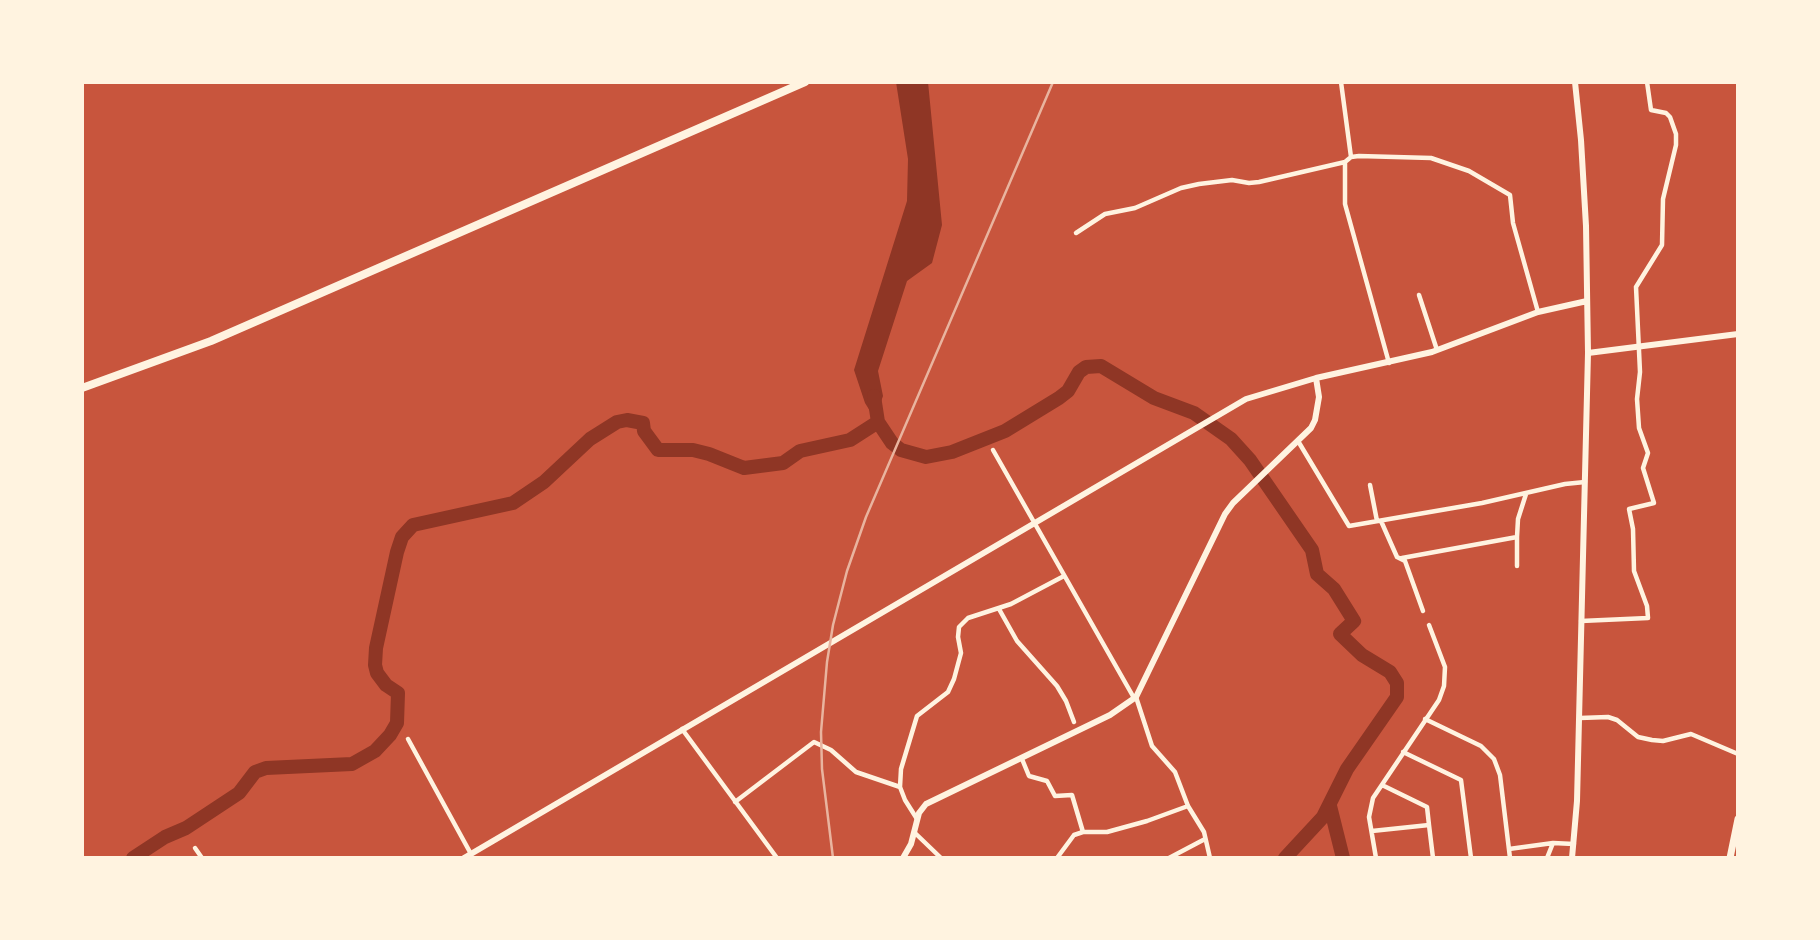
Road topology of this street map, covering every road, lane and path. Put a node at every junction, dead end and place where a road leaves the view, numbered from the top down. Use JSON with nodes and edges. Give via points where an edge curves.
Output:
{"nodes":[{"id":1,"x":805,"y":82,"type":"edge"},
{"id":2,"x":1341,"y":82,"type":"edge"},
{"id":3,"x":1575,"y":82,"type":"edge"},
{"id":4,"x":1647,"y":82,"type":"edge"},
{"id":5,"x":1351,"y":157,"type":"junction"},
{"id":6,"x":1345,"y":162,"type":"junction"},
{"id":7,"x":1076,"y":233,"type":"dead end"},
{"id":8,"x":1419,"y":295,"type":"dead end"},
{"id":9,"x":1587,"y":301,"type":"junction"},
{"id":10,"x":1538,"y":312,"type":"junction"},
{"id":11,"x":1738,"y":334,"type":"edge"},
{"id":12,"x":1637,"y":347,"type":"junction"},
{"id":13,"x":1437,"y":351,"type":"junction"},
{"id":14,"x":1588,"y":353,"type":"junction"},
{"id":15,"x":1389,"y":363,"type":"junction"},
{"id":16,"x":1316,"y":378,"type":"junction"},
{"id":17,"x":82,"y":388,"type":"edge"},
{"id":18,"x":1298,"y":441,"type":"junction"},
{"id":19,"x":993,"y":450,"type":"dead end"},
{"id":20,"x":1585,"y":482,"type":"junction"},
{"id":21,"x":1370,"y":485,"type":"dead end"},
{"id":22,"x":1526,"y":494,"type":"junction"},
{"id":23,"x":1379,"y":521,"type":"junction"},
{"id":24,"x":1033,"y":523,"type":"junction"},
{"id":25,"x":1517,"y":537,"type":"junction"},
{"id":26,"x":1402,"y":558,"type":"junction"},
{"id":27,"x":1517,"y":566,"type":"dead end"},
{"id":28,"x":1064,"y":576,"type":"junction"},
{"id":29,"x":999,"y":609,"type":"junction"},
{"id":30,"x":1423,"y":611,"type":"dead end"},
{"id":31,"x":1581,"y":621,"type":"junction"},
{"id":32,"x":1429,"y":625,"type":"dead end"},
{"id":33,"x":1135,"y":697,"type":"junction"},
{"id":34,"x":1579,"y":718,"type":"junction"},
{"id":35,"x":1425,"y":719,"type":"junction"},
{"id":36,"x":1074,"y":722,"type":"dead end"},
{"id":37,"x":682,"y":729,"type":"junction"},
{"id":38,"x":408,"y":739,"type":"dead end"},
{"id":39,"x":1403,"y":752,"type":"junction"},
{"id":40,"x":1738,"y":754,"type":"edge"},
{"id":41,"x":1022,"y":759,"type":"junction"},
{"id":42,"x":1382,"y":785,"type":"junction"},
{"id":43,"x":900,"y":787,"type":"junction"},
{"id":44,"x":735,"y":802,"type":"junction"},
{"id":45,"x":1188,"y":806,"type":"junction"},
{"id":46,"x":1738,"y":819,"type":"edge"},
{"id":47,"x":918,"y":820,"type":"junction"},
{"id":48,"x":1429,"y":825,"type":"junction"},
{"id":49,"x":1372,"y":831,"type":"junction"},
{"id":50,"x":1083,"y":832,"type":"junction"},
{"id":51,"x":915,"y":833,"type":"junction"},
{"id":52,"x":1205,"y":839,"type":"junction"},
{"id":53,"x":1553,"y":843,"type":"junction"},
{"id":54,"x":1574,"y":844,"type":"junction"},
{"id":55,"x":195,"y":848,"type":"dead end"},
{"id":56,"x":1509,"y":849,"type":"junction"},
{"id":57,"x":471,"y":855,"type":"edge"},
{"id":58,"x":201,"y":858,"type":"edge"},
{"id":59,"x":777,"y":858,"type":"edge"},
{"id":60,"x":903,"y":858,"type":"edge"},
{"id":61,"x":941,"y":858,"type":"edge"},
{"id":62,"x":1057,"y":858,"type":"edge"},
{"id":63,"x":1169,"y":858,"type":"edge"},
{"id":64,"x":1210,"y":858,"type":"edge"},
{"id":65,"x":1376,"y":858,"type":"edge"},
{"id":66,"x":1433,"y":858,"type":"edge"},
{"id":67,"x":1471,"y":858,"type":"edge"},
{"id":68,"x":1510,"y":858,"type":"edge"},
{"id":69,"x":1546,"y":858,"type":"edge"},
{"id":70,"x":1572,"y":858,"type":"edge"},
{"id":71,"x":1730,"y":858,"type":"edge"}],
"edges":[{"from":1,"to":17,"type":"highway","via":[[211,341]]},
{"from":2,"to":5,"type":"street"},
{"from":3,"to":9,"type":"main road"},
{"from":4,"to":12,"type":"street","via":[[1651,110],[1670,117],[1676,145],[1663,200],[1662,245],[1636,287]]},
{"from":5,"to":6,"type":"street"},
{"from":5,"to":10,"type":"street","via":[[1440,160],[1507,192]]},
{"from":6,"to":7,"type":"street","via":[[1259,182],[1216,181],[1181,188],[1135,208],[1098,216]]},
{"from":6,"to":15,"type":"street","via":[[1345,204]]},
{"from":8,"to":13,"type":"street"},
{"from":9,"to":10,"type":"main road"},
{"from":9,"to":14,"type":"main road"},
{"from":10,"to":13,"type":"main road"},
{"from":11,"to":12,"type":"main road"},
{"from":12,"to":14,"type":"main road"},
{"from":12,"to":31,"type":"street","via":[[1639,428],[1648,453],[1643,468],[1654,503],[1629,509],[1634,571],[1648,618]]},
{"from":13,"to":15,"type":"main road"},
{"from":14,"to":20,"type":"main road"},
{"from":15,"to":16,"type":"main road"},
{"from":16,"to":18,"type":"main road","via":[[1315,420]]},
{"from":16,"to":24,"type":"main road","via":[[1269,390],[1225,410]]},
{"from":18,"to":23,"type":"street","via":[[1349,526]]},
{"from":18,"to":33,"type":"main road","via":[[1233,503]]},
{"from":19,"to":24,"type":"street"},
{"from":20,"to":22,"type":"street"},
{"from":20,"to":31,"type":"main road"},
{"from":21,"to":23,"type":"street"},
{"from":22,"to":23,"type":"street"},
{"from":22,"to":25,"type":"street"},
{"from":23,"to":26,"type":"street","via":[[1397,557]]},
{"from":24,"to":28,"type":"street"},
{"from":24,"to":37,"type":"main road"},
{"from":25,"to":26,"type":"street"},
{"from":25,"to":27,"type":"street"},
{"from":26,"to":30,"type":"street"},
{"from":28,"to":29,"type":"street"},
{"from":28,"to":33,"type":"street"},
{"from":29,"to":36,"type":"street","via":[[1017,641],[1057,686]]},
{"from":29,"to":43,"type":"street","via":[[973,616],[959,627],[961,653],[954,679],[948,692],[916,716]]},
{"from":31,"to":34,"type":"main road"},
{"from":32,"to":35,"type":"street","via":[[1445,675],[1439,700]]},
{"from":33,"to":41,"type":"main road","via":[[1111,715]]},
{"from":33,"to":45,"type":"street","via":[[1152,747],[1175,772]]},
{"from":34,"to":40,"type":"street","via":[[1608,718],[1638,737],[1653,740],[1691,734]]},
{"from":34,"to":54,"type":"main road"},
{"from":35,"to":39,"type":"street"},
{"from":35,"to":56,"type":"street","via":[[1481,746],[1494,759]]},
{"from":37,"to":44,"type":"street"},
{"from":37,"to":57,"type":"main road"},
{"from":38,"to":57,"type":"street"},
{"from":39,"to":42,"type":"street"},
{"from":39,"to":67,"type":"street","via":[[1461,780]]},
{"from":41,"to":47,"type":"main road","via":[[931,802],[922,808]]},
{"from":41,"to":50,"type":"street","via":[[1029,776],[1047,781],[1055,796],[1072,795]]},
{"from":42,"to":48,"type":"street","via":[[1427,807]]},
{"from":42,"to":49,"type":"street","via":[[1369,810]]},
{"from":43,"to":44,"type":"street","via":[[856,772],[814,742]]},
{"from":43,"to":47,"type":"street"},
{"from":44,"to":59,"type":"street"},
{"from":45,"to":50,"type":"street","via":[[1107,832]]},
{"from":45,"to":52,"type":"street"},
{"from":46,"to":71,"type":"main road"},
{"from":47,"to":51,"type":"main road"},
{"from":48,"to":49,"type":"street"},
{"from":48,"to":66,"type":"street"},
{"from":49,"to":65,"type":"street"},
{"from":50,"to":62,"type":"street","via":[[1074,835]]},
{"from":51,"to":60,"type":"main road"},
{"from":51,"to":61,"type":"street"},
{"from":52,"to":63,"type":"street"},
{"from":52,"to":64,"type":"street"},
{"from":53,"to":54,"type":"street"},
{"from":53,"to":56,"type":"street"},
{"from":53,"to":69,"type":"street"},
{"from":54,"to":70,"type":"main road"},
{"from":55,"to":58,"type":"street"},
{"from":56,"to":68,"type":"street"}]}
